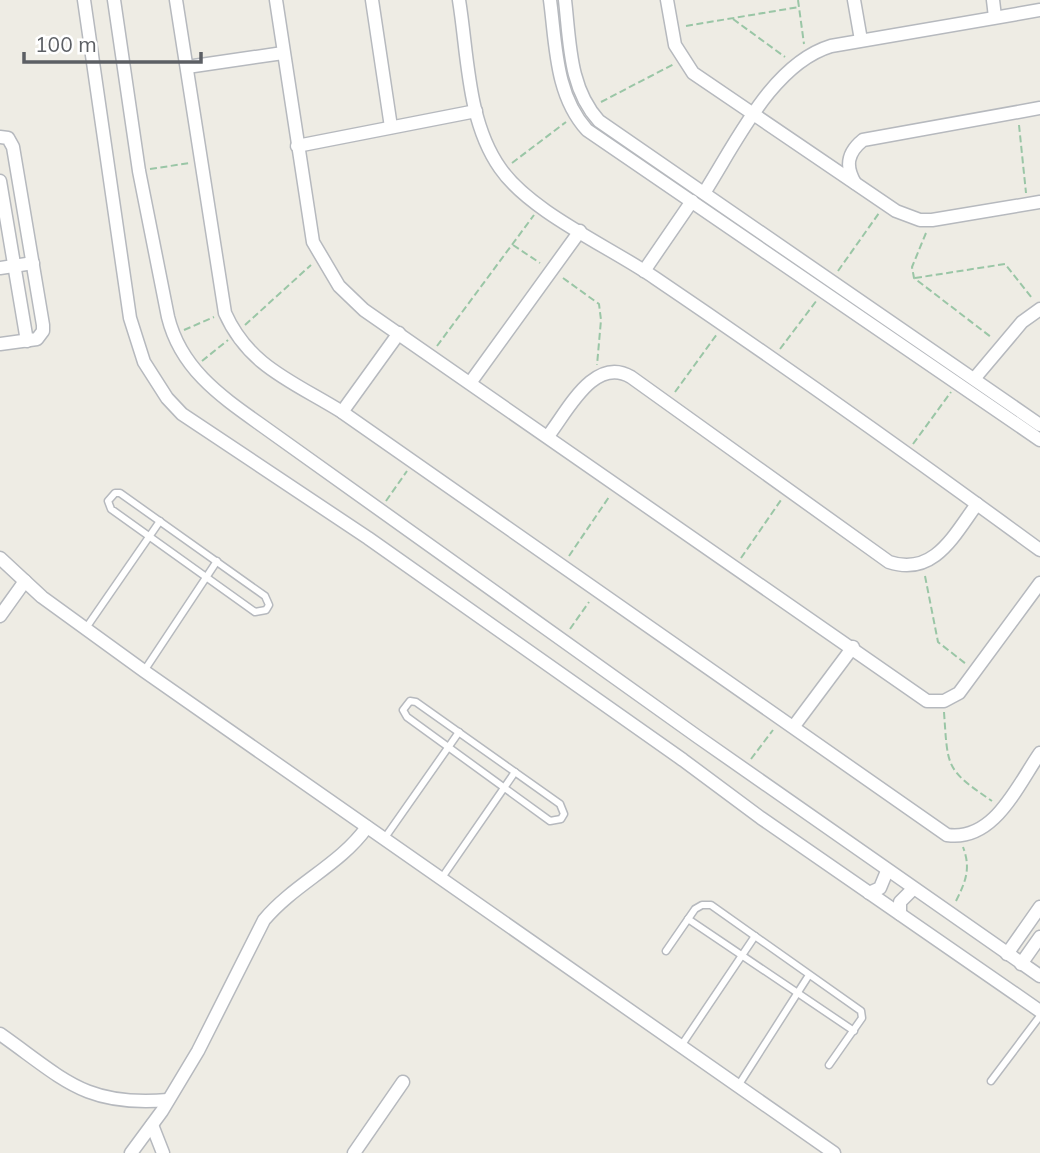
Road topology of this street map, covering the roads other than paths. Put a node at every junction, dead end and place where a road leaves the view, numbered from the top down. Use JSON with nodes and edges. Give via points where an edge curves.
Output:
{"nodes":[{"id":1,"x":84,"y":0,"type":"edge"},
{"id":2,"x":114,"y":0,"type":"edge"},
{"id":3,"x":176,"y":0,"type":"edge"},
{"id":4,"x":276,"y":0,"type":"edge"},
{"id":5,"x":372,"y":0,"type":"edge"},
{"id":6,"x":459,"y":0,"type":"edge"},
{"id":7,"x":550,"y":0,"type":"edge"},
{"id":8,"x":565,"y":0,"type":"edge"},
{"id":9,"x":667,"y":0,"type":"edge"},
{"id":10,"x":854,"y":0,"type":"edge"},
{"id":11,"x":993,"y":0,"type":"edge"},
{"id":12,"x":1040,"y":10,"type":"edge"},
{"id":13,"x":995,"y":17,"type":"junction"},
{"id":14,"x":861,"y":40,"type":"junction"},
{"id":15,"x":284,"y":53,"type":"junction"},
{"id":16,"x":187,"y":67,"type":"junction"},
{"id":17,"x":1040,"y":108,"type":"edge"},
{"id":18,"x":476,"y":111,"type":"junction"},
{"id":19,"x":754,"y":116,"type":"junction"},
{"id":20,"x":391,"y":127,"type":"junction"},
{"id":21,"x":0,"y":137,"type":"edge"},
{"id":22,"x":297,"y":146,"type":"junction"},
{"id":23,"x":0,"y":181,"type":"edge"},
{"id":24,"x":855,"y":183,"type":"junction"},
{"id":25,"x":704,"y":193,"type":"junction"},
{"id":26,"x":21,"y":195,"type":"junction"},
{"id":27,"x":1,"y":198,"type":"edge"},
{"id":28,"x":692,"y":201,"type":"junction"},
{"id":29,"x":1034,"y":203,"type":"edge"},
{"id":30,"x":743,"y":228,"type":"junction"},
{"id":31,"x":580,"y":230,"type":"junction"},
{"id":32,"x":33,"y":263,"type":"junction"},
{"id":33,"x":14,"y":266,"type":"junction"},
{"id":34,"x":0,"y":268,"type":"edge"},
{"id":35,"x":644,"y":271,"type":"junction"},
{"id":36,"x":827,"y":286,"type":"junction"},
{"id":37,"x":1040,"y":309,"type":"edge"},
{"id":38,"x":399,"y":333,"type":"junction"},
{"id":39,"x":27,"y":341,"type":"junction"},
{"id":40,"x":0,"y":344,"type":"edge"},
{"id":41,"x":974,"y":379,"type":"junction"},
{"id":42,"x":470,"y":383,"type":"junction"},
{"id":43,"x":342,"y":412,"type":"junction"},
{"id":44,"x":1037,"y":431,"type":"edge"},
{"id":45,"x":548,"y":436,"type":"junction"},
{"id":46,"x":977,"y":504,"type":"junction"},
{"id":47,"x":160,"y":522,"type":"junction"},
{"id":48,"x":150,"y":536,"type":"junction"},
{"id":49,"x":1040,"y":550,"type":"edge"},
{"id":50,"x":0,"y":558,"type":"edge"},
{"id":51,"x":216,"y":561,"type":"junction"},
{"id":52,"x":206,"y":578,"type":"junction"},
{"id":53,"x":25,"y":581,"type":"junction"},
{"id":54,"x":1040,"y":583,"type":"edge"},
{"id":55,"x":0,"y":616,"type":"edge"},
{"id":56,"x":86,"y":628,"type":"junction"},
{"id":57,"x":853,"y":647,"type":"junction"},
{"id":58,"x":144,"y":671,"type":"junction"},
{"id":59,"x":794,"y":726,"type":"junction"},
{"id":60,"x":459,"y":732,"type":"junction"},
{"id":61,"x":449,"y":747,"type":"junction"},
{"id":62,"x":1040,"y":753,"type":"edge"},
{"id":63,"x":515,"y":772,"type":"junction"},
{"id":64,"x":504,"y":788,"type":"junction"},
{"id":65,"x":367,"y":827,"type":"junction"},
{"id":66,"x":384,"y":839,"type":"junction"},
{"id":67,"x":887,"y":871,"type":"junction"},
{"id":68,"x":441,"y":878,"type":"junction"},
{"id":69,"x":913,"y":889,"type":"junction"},
{"id":70,"x":869,"y":893,"type":"junction"},
{"id":71,"x":1040,"y":907,"type":"edge"},
{"id":72,"x":900,"y":914,"type":"junction"},
{"id":73,"x":688,"y":919,"type":"junction"},
{"id":74,"x":755,"y":936,"type":"junction"},
{"id":75,"x":1040,"y":937,"type":"edge"},
{"id":76,"x":666,"y":951,"type":"dead end"},
{"id":77,"x":1007,"y":954,"type":"junction"},
{"id":78,"x":742,"y":955,"type":"junction"},
{"id":79,"x":1021,"y":964,"type":"junction"},
{"id":80,"x":809,"y":975,"type":"junction"},
{"id":81,"x":1040,"y":976,"type":"edge"},
{"id":82,"x":798,"y":993,"type":"junction"},
{"id":83,"x":1040,"y":1011,"type":"edge"},
{"id":84,"x":1040,"y":1016,"type":"edge"},
{"id":85,"x":854,"y":1031,"type":"junction"},
{"id":86,"x":0,"y":1034,"type":"edge"},
{"id":87,"x":681,"y":1046,"type":"junction"},
{"id":88,"x":829,"y":1065,"type":"dead end"},
{"id":89,"x":991,"y":1081,"type":"dead end"},
{"id":90,"x":403,"y":1082,"type":"dead end"},
{"id":91,"x":737,"y":1086,"type":"junction"},
{"id":92,"x":167,"y":1100,"type":"junction"},
{"id":93,"x":152,"y":1125,"type":"junction"},
{"id":94,"x":131,"y":1153,"type":"edge"},
{"id":95,"x":163,"y":1153,"type":"edge"},
{"id":96,"x":354,"y":1153,"type":"edge"},
{"id":97,"x":834,"y":1153,"type":"edge"}],
"edges":[{"from":1,"to":70,"type":"street","via":[[130,318],[144,362],[167,398],[200,426],[368,538]]},
{"from":2,"to":67,"type":"street","via":[[139,171],[172,335],[191,369],[241,411]]},
{"from":3,"to":16,"type":"street"},
{"from":4,"to":15,"type":"street"},
{"from":5,"to":20,"type":"street"},
{"from":6,"to":18,"type":"street"},
{"from":7,"to":28,"type":"street","via":[[561,77],[575,115],[594,136]]},
{"from":8,"to":25,"type":"street","via":[[575,79],[588,109]]},
{"from":9,"to":19,"type":"street","via":[[682,60],[693,73]]},
{"from":10,"to":14,"type":"street"},
{"from":11,"to":13,"type":"street"},
{"from":12,"to":13,"type":"street"},
{"from":13,"to":14,"type":"street"},
{"from":14,"to":19,"type":"street","via":[[831,46],[794,64]]},
{"from":15,"to":16,"type":"street"},
{"from":15,"to":22,"type":"street"},
{"from":16,"to":43,"type":"street","via":[[225,313],[250,354]]},
{"from":17,"to":24,"type":"street","via":[[863,140],[848,160]]},
{"from":18,"to":20,"type":"street"},
{"from":18,"to":31,"type":"street","via":[[484,141],[502,171],[540,206]]},
{"from":19,"to":24,"type":"street"},
{"from":19,"to":25,"type":"street"},
{"from":20,"to":22,"type":"street"},
{"from":21,"to":26,"type":"street","via":[[8,138],[13,147]]},
{"from":22,"to":38,"type":"street","via":[[309,227],[320,258],[351,299]]},
{"from":23,"to":27,"type":"street"},
{"from":24,"to":29,"type":"street","via":[[907,216],[932,219]]},
{"from":25,"to":30,"type":"street"},
{"from":26,"to":27,"type":"street"},
{"from":26,"to":32,"type":"street"},
{"from":27,"to":33,"type":"street"},
{"from":28,"to":30,"type":"street"},
{"from":28,"to":35,"type":"street"},
{"from":30,"to":36,"type":"street"},
{"from":31,"to":35,"type":"street"},
{"from":31,"to":42,"type":"street"},
{"from":32,"to":33,"type":"street"},
{"from":32,"to":39,"type":"street","via":[[43,331],[37,339]]},
{"from":33,"to":34,"type":"street"},
{"from":33,"to":39,"type":"street"},
{"from":35,"to":46,"type":"street"},
{"from":36,"to":41,"type":"street"},
{"from":36,"to":44,"type":"street","via":[[958,383]]},
{"from":37,"to":41,"type":"street","via":[[1022,322]]},
{"from":38,"to":42,"type":"street"},
{"from":38,"to":43,"type":"street"},
{"from":39,"to":40,"type":"street"},
{"from":41,"to":44,"type":"street"},
{"from":42,"to":45,"type":"street"},
{"from":43,"to":59,"type":"street"},
{"from":45,"to":46,"type":"street","via":[[596,376],[614,370],[623,372],[888,562],[923,564],[941,552]]},
{"from":45,"to":57,"type":"street"},
{"from":46,"to":49,"type":"street"},
{"from":47,"to":48,"type":"lane"},
{"from":47,"to":48,"type":"lane","via":[[120,493],[110,496],[111,509]]},
{"from":47,"to":51,"type":"lane"},
{"from":48,"to":52,"type":"lane"},
{"from":48,"to":56,"type":"lane"},
{"from":50,"to":53,"type":"street"},
{"from":51,"to":52,"type":"lane"},
{"from":51,"to":52,"type":"lane","via":[[265,596],[269,605],[255,612]]},
{"from":52,"to":58,"type":"lane"},
{"from":53,"to":55,"type":"street"},
{"from":53,"to":56,"type":"street"},
{"from":54,"to":57,"type":"street","via":[[959,692],[944,701],[919,697]]},
{"from":56,"to":58,"type":"street"},
{"from":57,"to":59,"type":"street"},
{"from":58,"to":65,"type":"street"},
{"from":59,"to":62,"type":"street","via":[[947,835],[981,831]]},
{"from":60,"to":61,"type":"lane"},
{"from":60,"to":61,"type":"lane","via":[[416,702],[406,705],[407,717]]},
{"from":60,"to":63,"type":"lane"},
{"from":61,"to":64,"type":"lane"},
{"from":61,"to":66,"type":"lane"},
{"from":63,"to":64,"type":"lane"},
{"from":63,"to":64,"type":"lane","via":[[560,804],[561,819],[550,821]]},
{"from":64,"to":68,"type":"lane"},
{"from":65,"to":66,"type":"street"},
{"from":65,"to":92,"type":"street","via":[[346,851],[264,919],[198,1051]]},
{"from":66,"to":68,"type":"street"},
{"from":67,"to":69,"type":"street"},
{"from":67,"to":70,"type":"street","via":[[880,888]]},
{"from":68,"to":87,"type":"street"},
{"from":69,"to":72,"type":"street","via":[[903,896]]},
{"from":69,"to":77,"type":"street"},
{"from":70,"to":72,"type":"street"},
{"from":71,"to":77,"type":"street"},
{"from":72,"to":83,"type":"street"},
{"from":73,"to":74,"type":"lane","via":[[698,906],[711,905]]},
{"from":73,"to":76,"type":"lane"},
{"from":73,"to":78,"type":"lane"},
{"from":74,"to":78,"type":"lane"},
{"from":74,"to":80,"type":"lane"},
{"from":75,"to":79,"type":"street"},
{"from":77,"to":79,"type":"street"},
{"from":78,"to":82,"type":"lane"},
{"from":78,"to":87,"type":"lane"},
{"from":79,"to":81,"type":"street"},
{"from":80,"to":82,"type":"lane"},
{"from":80,"to":85,"type":"lane","via":[[861,1011]]},
{"from":82,"to":85,"type":"lane"},
{"from":82,"to":91,"type":"lane"},
{"from":84,"to":89,"type":"lane"},
{"from":85,"to":88,"type":"lane"},
{"from":86,"to":92,"type":"street","via":[[94,1096],[136,1103]]},
{"from":87,"to":91,"type":"street"},
{"from":90,"to":96,"type":"street"},
{"from":91,"to":97,"type":"street"},
{"from":92,"to":93,"type":"street"},
{"from":93,"to":94,"type":"street"},
{"from":93,"to":95,"type":"street"}]}
